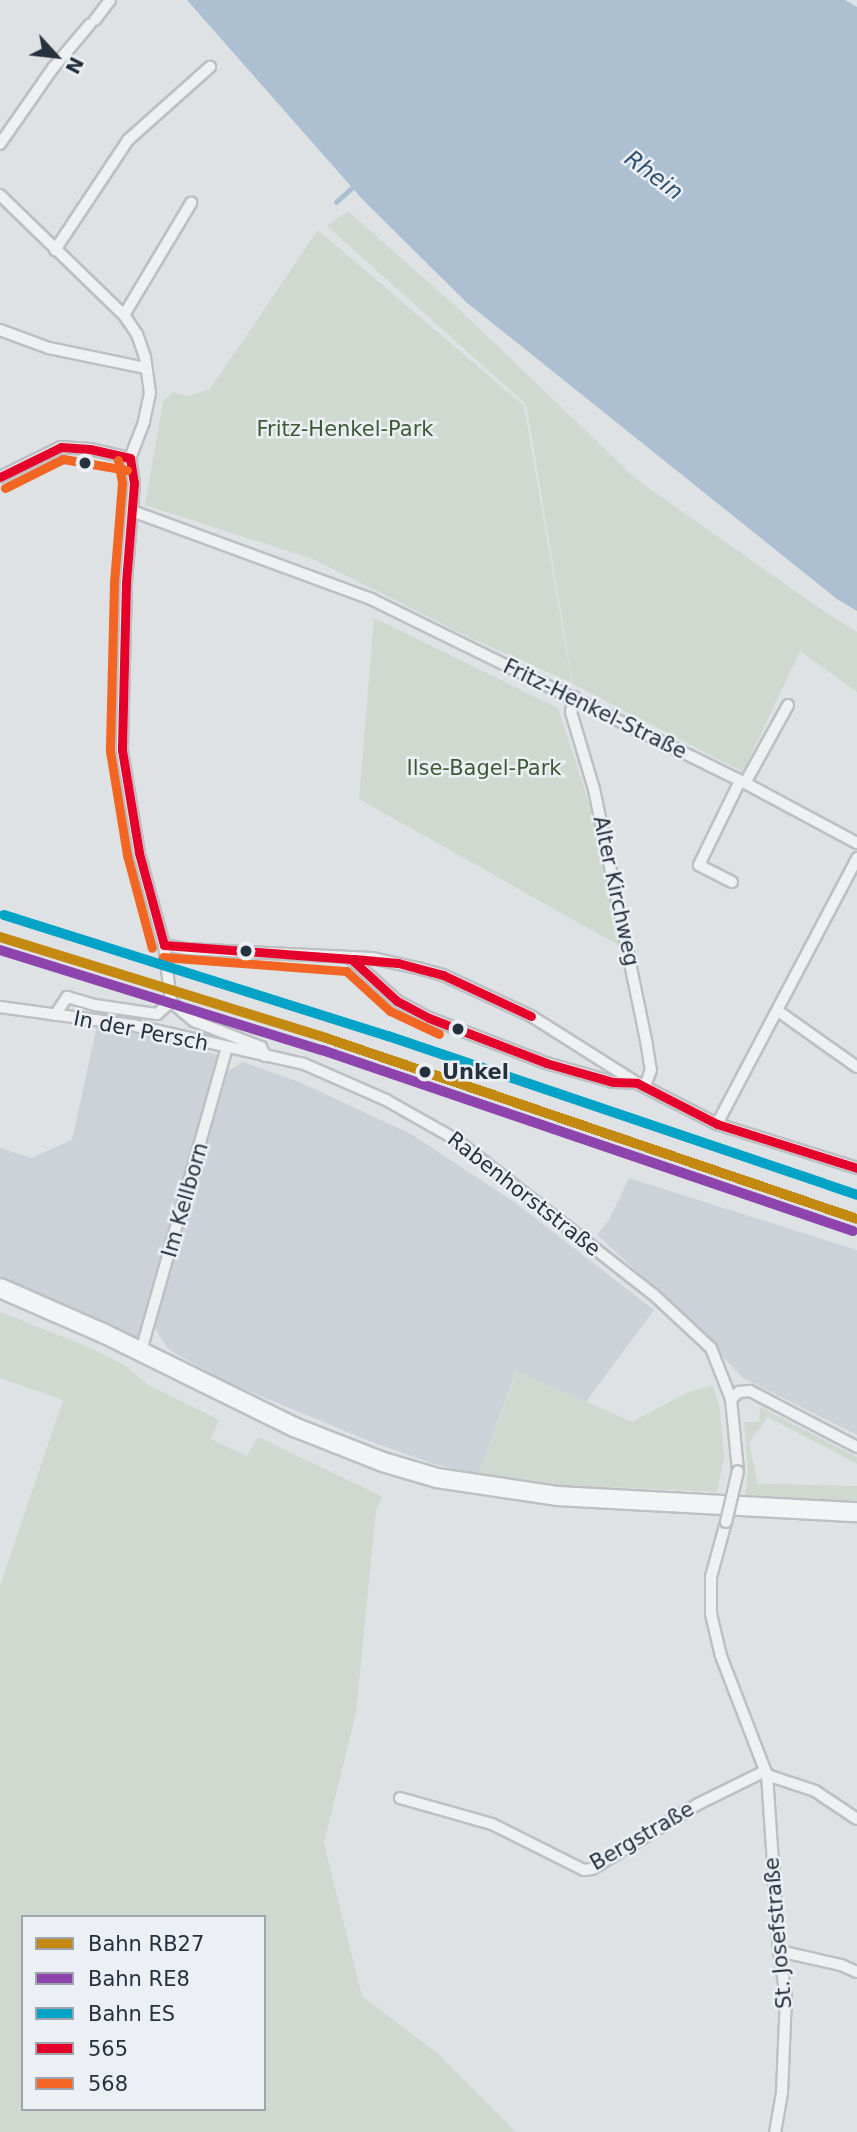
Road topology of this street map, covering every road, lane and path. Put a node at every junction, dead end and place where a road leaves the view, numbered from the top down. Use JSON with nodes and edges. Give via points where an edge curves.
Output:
{"nodes":[{"id":1,"x":110,"y":0,"type":"edge"},
{"id":2,"x":210,"y":67,"type":"dead end"},
{"id":3,"x":0,"y":144,"type":"edge"},
{"id":4,"x":0,"y":195,"type":"edge"},
{"id":5,"x":191,"y":203,"type":"dead end"},
{"id":6,"x":55,"y":250,"type":"junction"},
{"id":7,"x":124,"y":315,"type":"junction"},
{"id":8,"x":0,"y":330,"type":"edge"},
{"id":9,"x":146,"y":368,"type":"junction"},
{"id":10,"x":130,"y":458,"type":"junction"},
{"id":11,"x":0,"y":478,"type":"edge"},
{"id":12,"x":132,"y":511,"type":"junction"},
{"id":13,"x":574,"y":697,"type":"junction"},
{"id":14,"x":788,"y":705,"type":"dead end"},
{"id":15,"x":743,"y":782,"type":"junction"},
{"id":16,"x":857,"y":843,"type":"edge"},
{"id":17,"x":857,"y":858,"type":"edge"},
{"id":18,"x":732,"y":882,"type":"dead end"},
{"id":19,"x":164,"y":945,"type":"junction"},
{"id":20,"x":351,"y":959,"type":"junction"},
{"id":21,"x":171,"y":1002,"type":"junction"},
{"id":22,"x":0,"y":1007,"type":"edge"},
{"id":23,"x":778,"y":1011,"type":"junction"},
{"id":24,"x":55,"y":1015,"type":"junction"},
{"id":25,"x":227,"y":1048,"type":"junction"},
{"id":26,"x":265,"y":1056,"type":"junction"},
{"id":27,"x":857,"y":1067,"type":"edge"},
{"id":28,"x":641,"y":1084,"type":"junction"},
{"id":29,"x":717,"y":1124,"type":"junction"},
{"id":30,"x":857,"y":1168,"type":"edge"},
{"id":31,"x":0,"y":1289,"type":"edge"},
{"id":32,"x":141,"y":1351,"type":"junction"},
{"id":33,"x":731,"y":1399,"type":"junction"},
{"id":34,"x":857,"y":1447,"type":"edge"},
{"id":35,"x":857,"y":1512,"type":"edge"},
{"id":36,"x":726,"y":1522,"type":"joint"},
{"id":37,"x":766,"y":1773,"type":"junction"},
{"id":38,"x":400,"y":1798,"type":"dead end"},
{"id":39,"x":857,"y":1819,"type":"edge"},
{"id":40,"x":779,"y":1951,"type":"junction"},
{"id":41,"x":857,"y":1972,"type":"edge"},
{"id":42,"x":775,"y":2132,"type":"edge"}],
"edges":[{"from":1,"to":3,"type":"street","via":[[53,68]]},
{"from":2,"to":6,"type":"street","via":[[128,140]]},
{"from":4,"to":6,"type":"street"},
{"from":5,"to":7,"type":"street"},
{"from":6,"to":7,"type":"street"},
{"from":7,"to":9,"type":"street","via":[[137,334]]},
{"from":8,"to":9,"type":"street","via":[[49,348]]},
{"from":9,"to":10,"type":"street","via":[[148,405]]},
{"from":10,"to":11,"type":"street","via":[[61,447]]},
{"from":10,"to":12,"type":"street"},
{"from":12,"to":13,"type":"street","name":"Fritz-Henkel-Straße","via":[[371,599]]},
{"from":12,"to":19,"type":"street","via":[[122,750],[139,853]]},
{"from":13,"to":15,"type":"street","name":"Fritz-Henkel-Straße"},
{"from":13,"to":28,"type":"street","name":"Alter Kirchweg","via":[[571,712],[594,789],[646,1040],[651,1070]]},
{"from":14,"to":15,"type":"street"},
{"from":15,"to":16,"type":"street","name":"Fritz-Henkel-Straße"},
{"from":15,"to":18,"type":"street","via":[[699,864]]},
{"from":17,"to":23,"type":"street"},
{"from":19,"to":20,"type":"street"},
{"from":19,"to":21,"type":"street"},
{"from":20,"to":28,"type":"street","via":[[372,958],[443,975],[573,1040]]},
{"from":20,"to":28,"type":"street","via":[[417,1013],[546,1063],[613,1082]]},
{"from":21,"to":24,"type":"street","name":"In der Persch","via":[[156,1014],[67,997]]},
{"from":21,"to":26,"type":"street","name":"Rabenhorststraße","via":[[194,1021],[261,1047]]},
{"from":22,"to":24,"type":"street","name":"In der Persch"},
{"from":23,"to":27,"type":"street"},
{"from":23,"to":29,"type":"street"},
{"from":24,"to":25,"type":"street","name":"In der Persch","via":[[132,1026]]},
{"from":25,"to":26,"type":"street","name":"Rabenhorststraße"},
{"from":25,"to":32,"type":"street","name":"Im Kellborn"},
{"from":26,"to":33,"type":"street","name":"Rabenhorststraße","via":[[304,1065],[386,1100],[455,1139],[653,1294],[701,1339],[710,1348]]},
{"from":28,"to":29,"type":"street"},
{"from":29,"to":30,"type":"street"},
{"from":31,"to":32,"type":"main road"},
{"from":32,"to":35,"type":"main road","via":[[327,1440],[450,1481],[557,1496]]},
{"from":33,"to":34,"type":"street","via":[[750,1391]]},
{"from":33,"to":36,"type":"street","name":"Rabenhorststraße","bridge":true,"via":[[738,1471]]},
{"from":36,"to":37,"type":"street","name":"St. Josefstraße","via":[[711,1577],[711,1614],[721,1656]]},
{"from":37,"to":38,"type":"street","name":"Bergstraße","via":[[698,1804],[584,1870],[492,1824]]},
{"from":37,"to":39,"type":"street","via":[[815,1791]]},
{"from":37,"to":40,"type":"street","name":"St. Josefstraße"},
{"from":40,"to":41,"type":"street"},
{"from":40,"to":42,"type":"street","name":"St. Josefstraße","via":[[786,1997],[782,2093]]}]}
